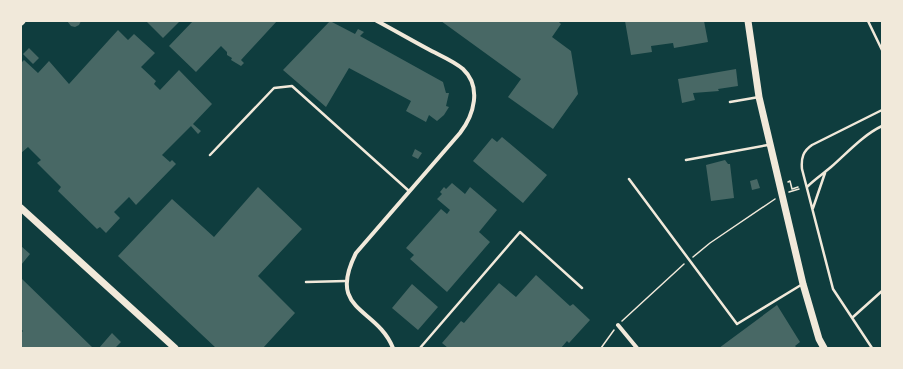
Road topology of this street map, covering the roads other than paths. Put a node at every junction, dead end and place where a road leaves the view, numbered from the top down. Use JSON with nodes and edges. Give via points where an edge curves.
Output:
{"nodes":[{"id":1,"x":377,"y":21,"type":"edge"},
{"id":2,"x":748,"y":21,"type":"edge"},
{"id":3,"x":868,"y":21,"type":"edge"},
{"id":4,"x":882,"y":50,"type":"edge"},
{"id":5,"x":759,"y":97,"type":"junction"},
{"id":6,"x":730,"y":102,"type":"dead end"},
{"id":7,"x":882,"y":110,"type":"edge"},
{"id":8,"x":882,"y":126,"type":"edge"},
{"id":9,"x":771,"y":145,"type":"junction"},
{"id":10,"x":210,"y":155,"type":"dead end"},
{"id":11,"x":686,"y":160,"type":"dead end"},
{"id":12,"x":825,"y":172,"type":"junction"},
{"id":13,"x":629,"y":179,"type":"dead end"},
{"id":14,"x":807,"y":188,"type":"junction"},
{"id":15,"x":410,"y":192,"type":"junction"},
{"id":16,"x":21,"y":208,"type":"edge"},
{"id":17,"x":812,"y":208,"type":"junction"},
{"id":18,"x":346,"y":281,"type":"junction"},
{"id":19,"x":306,"y":282,"type":"dead end"},
{"id":20,"x":803,"y":284,"type":"junction"},
{"id":21,"x":582,"y":288,"type":"dead end"},
{"id":22,"x":882,"y":291,"type":"edge"},
{"id":23,"x":853,"y":317,"type":"junction"},
{"id":24,"x":618,"y":325,"type":"road end"},
{"id":25,"x":175,"y":348,"type":"edge"},
{"id":26,"x":393,"y":348,"type":"edge"},
{"id":27,"x":420,"y":348,"type":"edge"},
{"id":28,"x":637,"y":348,"type":"edge"},
{"id":29,"x":824,"y":348,"type":"edge"},
{"id":30,"x":872,"y":348,"type":"edge"}],
"edges":[{"from":1,"to":15,"type":"street","via":[[462,68],[473,86],[475,98],[468,122]]},
{"from":2,"to":5,"type":"street"},
{"from":3,"to":4,"type":"lane"},
{"from":5,"to":6,"type":"lane"},
{"from":5,"to":9,"type":"street"},
{"from":7,"to":14,"type":"lane","via":[[806,149],[802,160]]},
{"from":8,"to":12,"type":"lane","via":[[867,134]]},
{"from":9,"to":11,"type":"lane"},
{"from":9,"to":20,"type":"street"},
{"from":10,"to":15,"type":"lane","via":[[274,88],[292,86]]},
{"from":12,"to":14,"type":"lane","via":[[815,178]]},
{"from":12,"to":17,"type":"lane"},
{"from":13,"to":20,"type":"lane","via":[[737,324]]},
{"from":14,"to":17,"type":"lane"},
{"from":15,"to":18,"type":"street","via":[[356,253],[349,266]]},
{"from":16,"to":25,"type":"street"},
{"from":17,"to":23,"type":"lane","via":[[833,289]]},
{"from":18,"to":19,"type":"lane"},
{"from":18,"to":26,"type":"street","via":[[348,292],[356,306],[383,332]]},
{"from":20,"to":29,"type":"street"},
{"from":21,"to":27,"type":"lane","via":[[520,232]]},
{"from":22,"to":23,"type":"lane"},
{"from":23,"to":30,"type":"lane"},
{"from":24,"to":28,"type":"street"}]}
